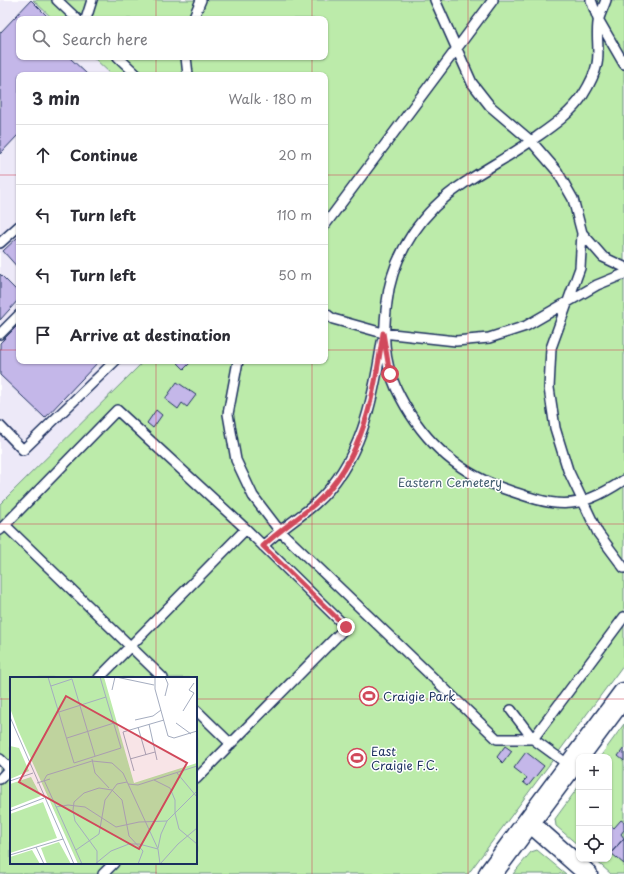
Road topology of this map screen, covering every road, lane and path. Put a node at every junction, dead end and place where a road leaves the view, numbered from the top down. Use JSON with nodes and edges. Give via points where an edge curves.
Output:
{"nodes":[{"id":1,"x":57,"y":0,"type":"edge"},
{"id":2,"x":92,"y":0,"type":"edge"},
{"id":3,"x":201,"y":0,"type":"edge"},
{"id":4,"x":435,"y":0,"type":"edge"},
{"id":5,"x":494,"y":0,"type":"edge"},
{"id":6,"x":591,"y":0,"type":"edge"},
{"id":7,"x":606,"y":0,"type":"edge"},
{"id":8,"x":75,"y":16,"type":"edge"},
{"id":9,"x":87,"y":16,"type":"edge"},
{"id":10,"x":193,"y":16,"type":"edge"},
{"id":11,"x":598,"y":19,"type":"junction"},
{"id":12,"x":457,"y":49,"type":"junction"},
{"id":13,"x":121,"y":60,"type":"edge"},
{"id":14,"x":186,"y":60,"type":"edge"},
{"id":15,"x":624,"y":64,"type":"edge"},
{"id":16,"x":134,"y":72,"type":"edge"},
{"id":17,"x":188,"y":72,"type":"edge"},
{"id":18,"x":531,"y":141,"type":"junction"},
{"id":19,"x":328,"y":221,"type":"edge"},
{"id":20,"x":16,"y":229,"type":"edge"},
{"id":21,"x":582,"y":233,"type":"junction"},
{"id":22,"x":0,"y":243,"type":"edge"},
{"id":23,"x":624,"y":267,"type":"edge"},
{"id":24,"x":624,"y":274,"type":"edge"},
{"id":25,"x":567,"y":302,"type":"junction"},
{"id":26,"x":328,"y":315,"type":"edge"},
{"id":27,"x":16,"y":318,"type":"edge"},
{"id":28,"x":383,"y":333,"type":"junction"},
{"id":29,"x":0,"y":334,"type":"edge"},
{"id":30,"x":112,"y":364,"type":"edge"},
{"id":31,"x":237,"y":364,"type":"edge"},
{"id":32,"x":0,"y":426,"type":"edge"},
{"id":33,"x":624,"y":480,"type":"edge"},
{"id":34,"x":582,"y":502,"type":"junction"},
{"id":35,"x":2,"y":527,"type":"edge"},
{"id":36,"x":246,"y":529,"type":"junction"},
{"id":37,"x":279,"y":530,"type":"junction"},
{"id":38,"x":263,"y":546,"type":"junction"},
{"id":39,"x":624,"y":568,"type":"edge"},
{"id":40,"x":624,"y":617,"type":"edge"},
{"id":41,"x":130,"y":646,"type":"junction"},
{"id":42,"x":100,"y":677,"type":"edge"},
{"id":43,"x":162,"y":677,"type":"edge"},
{"id":44,"x":624,"y":694,"type":"edge"},
{"id":45,"x":511,"y":710,"type":"dead end"},
{"id":46,"x":197,"y":711,"type":"edge"},
{"id":47,"x":533,"y":739,"type":"junction"},
{"id":48,"x":231,"y":744,"type":"junction"},
{"id":49,"x":0,"y":759,"type":"edge"},
{"id":50,"x":571,"y":766,"type":"junction"},
{"id":51,"x":10,"y":768,"type":"edge"},
{"id":52,"x":10,"y":770,"type":"edge"},
{"id":53,"x":197,"y":778,"type":"edge"},
{"id":54,"x":0,"y":779,"type":"edge"},
{"id":55,"x":530,"y":822,"type":"junction"},
{"id":56,"x":110,"y":864,"type":"edge"},
{"id":57,"x":103,"y":874,"type":"edge"},
{"id":58,"x":490,"y":874,"type":"edge"},
{"id":59,"x":588,"y":874,"type":"edge"}],
"edges":[{"from":1,"to":8,"type":"lane"},
{"from":2,"to":9,"type":"lane"},
{"from":3,"to":10,"type":"lane"},
{"from":4,"to":12,"type":"lane"},
{"from":5,"to":12,"type":"lane"},
{"from":6,"to":11,"type":"lane"},
{"from":7,"to":11,"type":"lane"},
{"from":11,"to":15,"type":"lane"},
{"from":11,"to":18,"type":"lane","via":[[597,64],[582,96],[561,119]]},
{"from":12,"to":18,"type":"lane","via":[[472,82],[490,106]]},
{"from":12,"to":19,"type":"lane"},
{"from":13,"to":16,"type":"lane"},
{"from":14,"to":17,"type":"lane"},
{"from":18,"to":21,"type":"lane","via":[[557,171],[574,199]]},
{"from":18,"to":28,"type":"lane","via":[[462,184],[429,212],[403,248],[388,290]]},
{"from":20,"to":22,"type":"lane"},
{"from":21,"to":23,"type":"lane","via":[[603,257]]},
{"from":21,"to":25,"type":"lane","via":[[580,268]]},
{"from":24,"to":25,"type":"lane","via":[[597,285]]},
{"from":25,"to":28,"type":"lane","via":[[526,326],[490,338],[456,341]]},
{"from":25,"to":34,"type":"lane","via":[[551,348],[549,388],[557,435]]},
{"from":26,"to":28,"type":"lane","via":[[333,319]]},
{"from":27,"to":29,"type":"lane"},
{"from":28,"to":34,"type":"lane","via":[[390,374],[406,409],[429,440],[454,464],[483,480],[537,500],[561,505]]},
{"from":28,"to":37,"type":"lane","via":[[376,385],[360,439],[339,477],[315,504]]},
{"from":30,"to":32,"type":"lane","via":[[23,450]]},
{"from":31,"to":37,"type":"lane","via":[[228,414],[236,460],[253,496]]},
{"from":33,"to":34,"type":"lane"},
{"from":34,"to":39,"type":"lane","via":[[598,533]]},
{"from":35,"to":36,"type":"lane","via":[[117,410]]},
{"from":35,"to":41,"type":"lane"},
{"from":36,"to":38,"type":"lane"},
{"from":36,"to":41,"type":"lane"},
{"from":37,"to":38,"type":"lane"},
{"from":37,"to":47,"type":"lane","via":[[497,739]]},
{"from":38,"to":48,"type":"lane","via":[[346,627]]},
{"from":40,"to":47,"type":"lane"},
{"from":41,"to":42,"type":"lane"},
{"from":41,"to":43,"type":"lane"},
{"from":44,"to":50,"type":"street"},
{"from":45,"to":47,"type":"lane"},
{"from":46,"to":48,"type":"lane"},
{"from":47,"to":50,"type":"lane"},
{"from":48,"to":53,"type":"lane"},
{"from":49,"to":51,"type":"lane"},
{"from":50,"to":55,"type":"street"},
{"from":52,"to":54,"type":"lane"},
{"from":55,"to":58,"type":"street"},
{"from":55,"to":59,"type":"street"},
{"from":56,"to":57,"type":"lane"}]}
